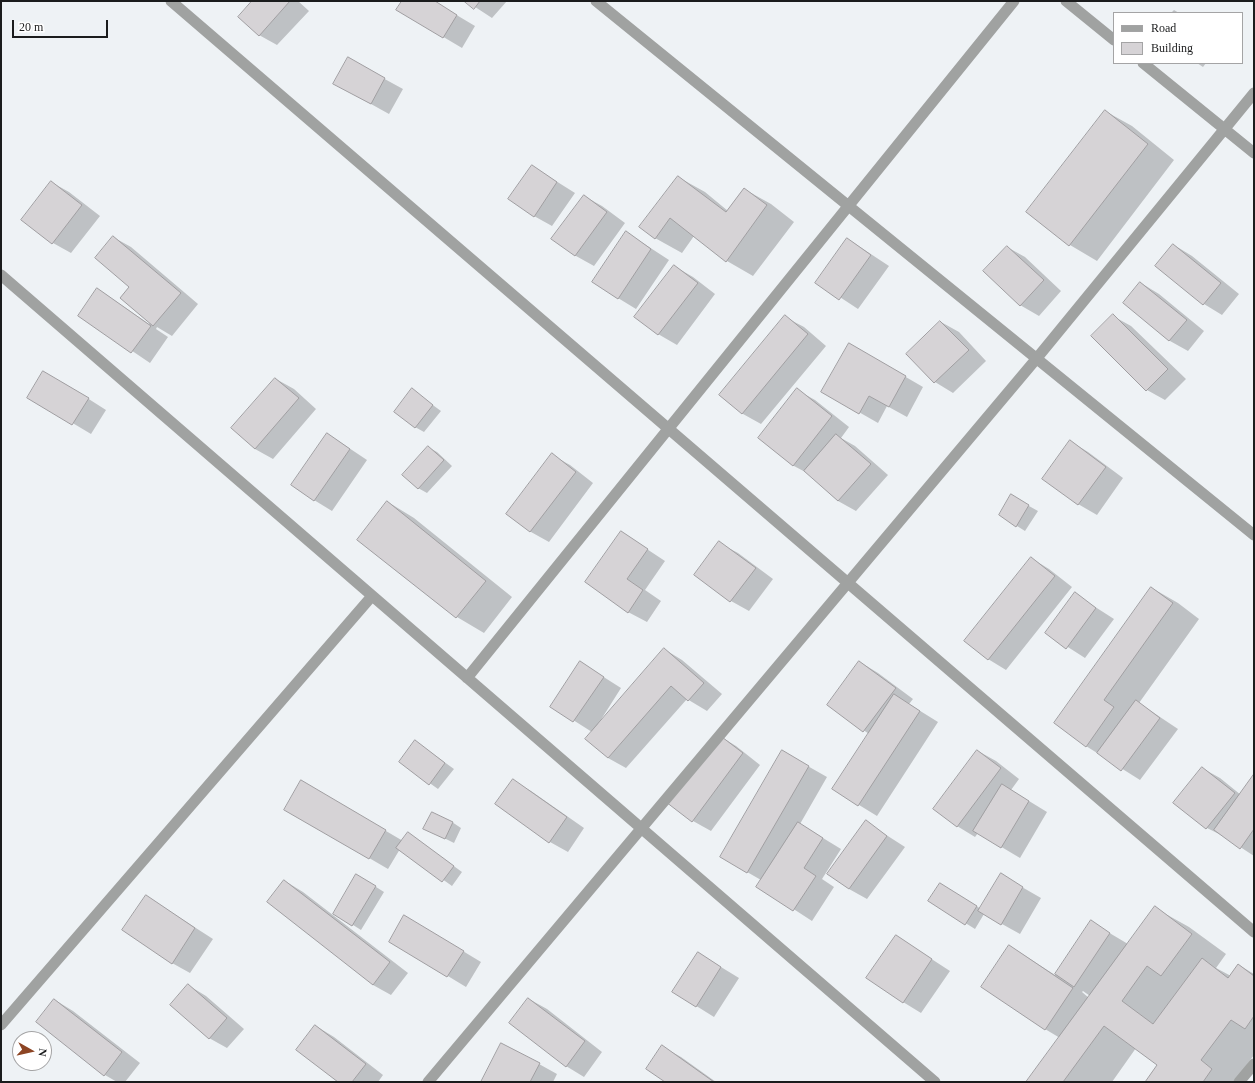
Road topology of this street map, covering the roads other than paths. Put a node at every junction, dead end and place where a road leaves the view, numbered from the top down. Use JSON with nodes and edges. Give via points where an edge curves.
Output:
{"nodes":[{"id":1,"x":171,"y":1,"type":"edge"},
{"id":2,"x":596,"y":1,"type":"edge"},
{"id":3,"x":1014,"y":1,"type":"edge"},
{"id":4,"x":1066,"y":1,"type":"edge"},
{"id":5,"x":1113,"y":39,"type":"edge"},
{"id":6,"x":1144,"y":64,"type":"edge"},
{"id":7,"x":1254,"y":93,"type":"edge"},
{"id":8,"x":1223,"y":128,"type":"junction"},
{"id":9,"x":1254,"y":153,"type":"edge"},
{"id":10,"x":849,"y":206,"type":"junction"},
{"id":11,"x":1,"y":275,"type":"edge"},
{"id":12,"x":1037,"y":358,"type":"junction"},
{"id":13,"x":669,"y":428,"type":"junction"},
{"id":14,"x":1254,"y":535,"type":"edge"},
{"id":15,"x":848,"y":582,"type":"junction"},
{"id":16,"x":372,"y":596,"type":"junction"},
{"id":17,"x":467,"y":678,"type":"junction"},
{"id":18,"x":641,"y":828,"type":"junction"},
{"id":19,"x":1254,"y":932,"type":"edge"},
{"id":20,"x":1,"y":1024,"type":"edge"},
{"id":21,"x":1254,"y":1064,"type":"edge"},
{"id":22,"x":428,"y":1082,"type":"edge"},
{"id":23,"x":935,"y":1082,"type":"edge"},
{"id":24,"x":1239,"y":1082,"type":"edge"}],
"edges":[{"from":1,"to":13,"type":"street"},
{"from":2,"to":10,"type":"street"},
{"from":3,"to":10,"type":"street"},
{"from":4,"to":5,"type":"street"},
{"from":6,"to":8,"type":"street"},
{"from":7,"to":8,"type":"street"},
{"from":8,"to":9,"type":"street"},
{"from":8,"to":12,"type":"street"},
{"from":10,"to":12,"type":"street"},
{"from":10,"to":13,"type":"street"},
{"from":11,"to":16,"type":"street"},
{"from":12,"to":14,"type":"street"},
{"from":12,"to":15,"type":"street"},
{"from":13,"to":15,"type":"street"},
{"from":13,"to":17,"type":"street"},
{"from":15,"to":18,"type":"street"},
{"from":15,"to":19,"type":"street"},
{"from":16,"to":17,"type":"street"},
{"from":16,"to":20,"type":"street"},
{"from":17,"to":18,"type":"street"},
{"from":18,"to":22,"type":"street"},
{"from":18,"to":23,"type":"street"},
{"from":21,"to":24,"type":"street"}]}
